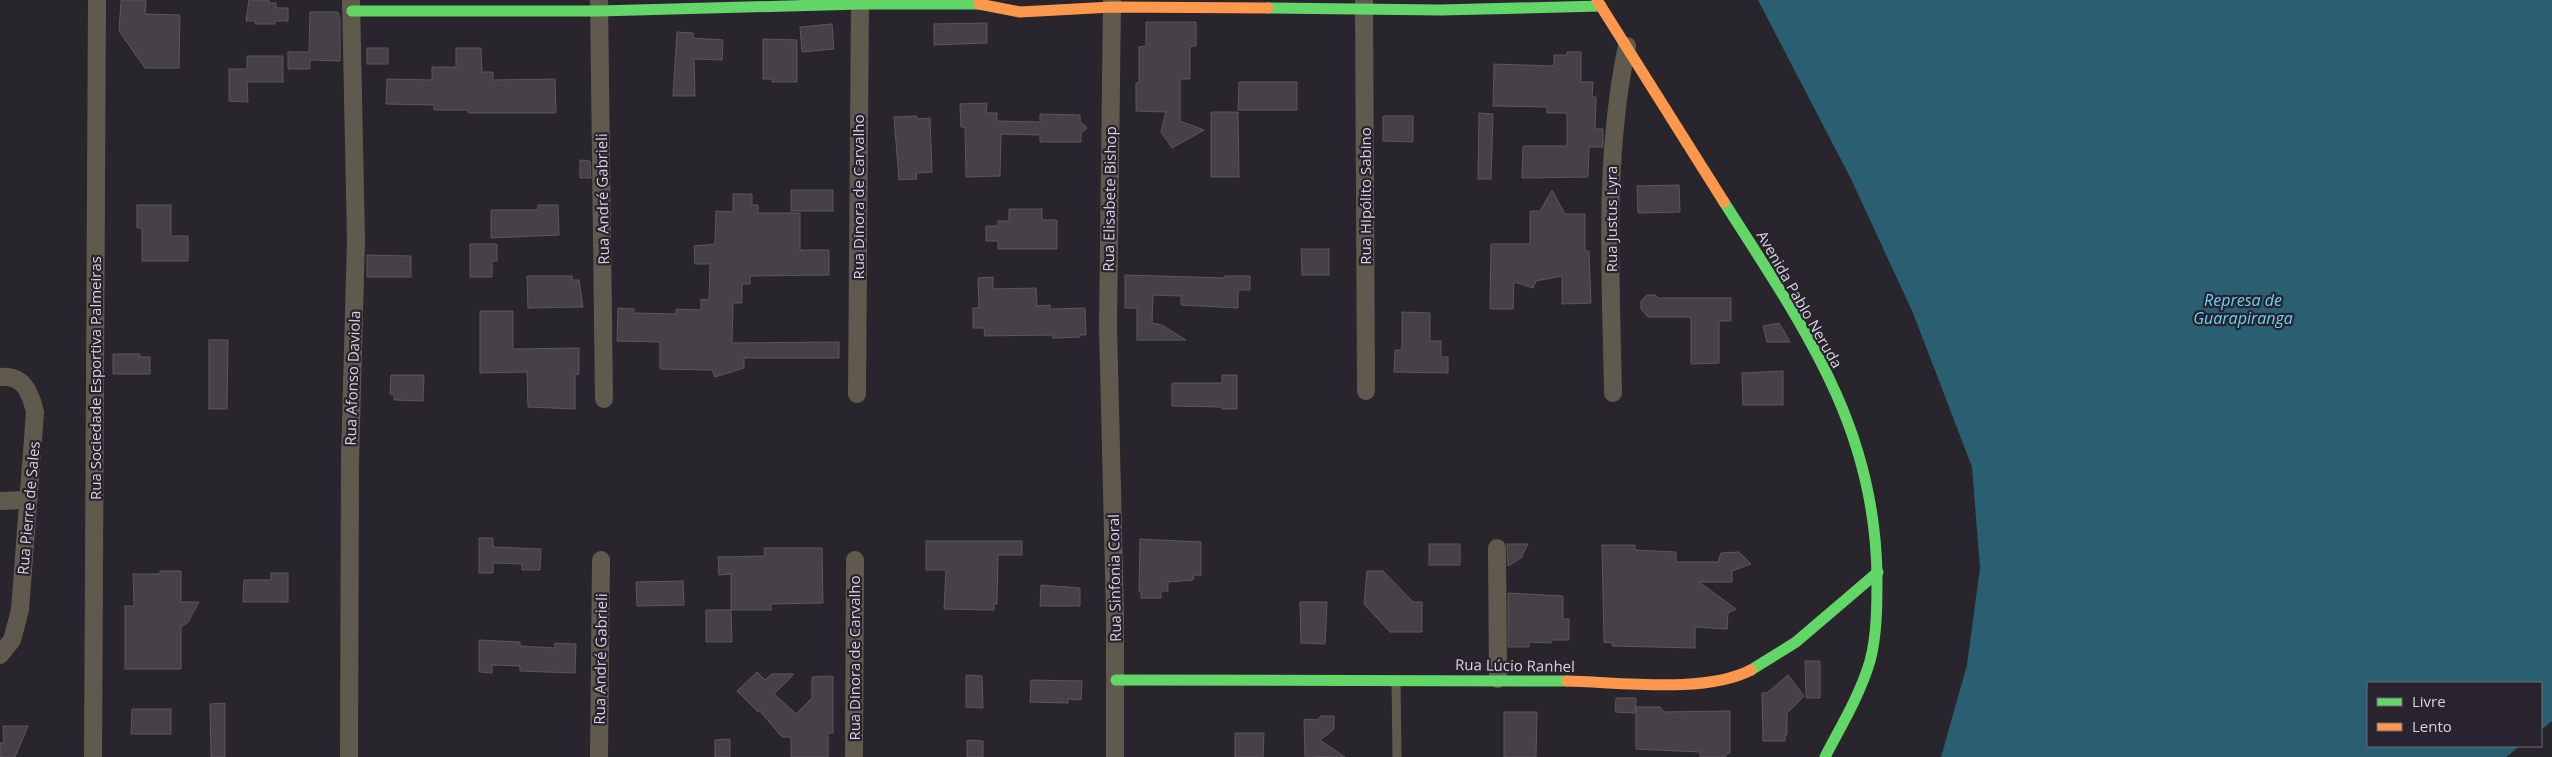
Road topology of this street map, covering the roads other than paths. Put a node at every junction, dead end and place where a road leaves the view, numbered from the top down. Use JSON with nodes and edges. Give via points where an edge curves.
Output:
{"nodes":[{"id":1,"x":97,"y":0,"type":"edge"},
{"id":2,"x":860,"y":2,"type":"edge"},
{"id":3,"x":1599,"y":3,"type":"edge"},
{"id":4,"x":1112,"y":4,"type":"edge"},
{"id":5,"x":352,"y":5,"type":"edge"},
{"id":6,"x":1364,"y":5,"type":"edge"},
{"id":7,"x":599,"y":6,"type":"edge"},
{"id":8,"x":1627,"y":46,"type":"junction"},
{"id":9,"x":0,"y":377,"type":"edge"},
{"id":10,"x":1366,"y":391,"type":"dead end"},
{"id":11,"x":1613,"y":393,"type":"dead end"},
{"id":12,"x":857,"y":394,"type":"dead end"},
{"id":13,"x":604,"y":399,"type":"dead end"},
{"id":14,"x":1110,"y":399,"type":"joint"},
{"id":15,"x":27,"y":500,"type":"junction"},
{"id":16,"x":0,"y":501,"type":"edge"},
{"id":17,"x":1497,"y":548,"type":"dead end"},
{"id":18,"x":601,"y":560,"type":"dead end"},
{"id":19,"x":855,"y":560,"type":"dead end"},
{"id":20,"x":1878,"y":572,"type":"junction"},
{"id":21,"x":0,"y":655,"type":"edge"},
{"id":22,"x":1498,"y":679,"type":"junction"},
{"id":23,"x":1116,"y":680,"type":"junction"},
{"id":24,"x":1396,"y":680,"type":"junction"},
{"id":25,"x":93,"y":757,"type":"edge"},
{"id":26,"x":349,"y":757,"type":"edge"},
{"id":27,"x":599,"y":757,"type":"edge"},
{"id":28,"x":854,"y":757,"type":"edge"},
{"id":29,"x":1116,"y":757,"type":"edge"},
{"id":30,"x":1397,"y":757,"type":"edge"},
{"id":31,"x":1825,"y":757,"type":"edge"}],
"edges":[{"from":1,"to":25,"type":"street","name":"Rua Sociedade Esportiva Palmeiras"},
{"from":2,"to":4,"type":"street","via":[[974,3],[1020,12]]},
{"from":2,"to":7,"type":"street","via":[[813,7]]},
{"from":2,"to":12,"type":"street","name":"Rua Dinora de Carvalho"},
{"from":3,"to":6,"type":"street"},
{"from":3,"to":8,"type":"street","name":"Avenida Pablo Neruda"},
{"from":4,"to":6,"type":"street"},
{"from":4,"to":14,"type":"street","name":"Rua Elisabete Bishop","via":[[1108,256]]},
{"from":5,"to":7,"type":"street"},
{"from":5,"to":26,"type":"street","name":"Rua Afonso Daviola","via":[[356,240],[350,460]]},
{"from":6,"to":10,"type":"street","name":"Rua Hipólito Sabino"},
{"from":7,"to":13,"type":"street","name":"Rua André Gabrieli"},
{"from":8,"to":11,"type":"street","name":"Rua Justus Lyra","via":[[1618,88],[1611,154]]},
{"from":8,"to":20,"type":"street","name":"Avenida Pablo Neruda","via":[[1818,355],[1855,432],[1875,513]]},
{"from":9,"to":15,"type":"street","name":"Rua Pierre de Sales","via":[[10,376],[22,382],[31,395],[35,412]]},
{"from":14,"to":23,"type":"street","name":"Rua Sinfonia Coral"},
{"from":15,"to":16,"type":"street"},
{"from":15,"to":21,"type":"street","name":"Rua Pierre de Sales","via":[[20,610],[12,640]]},
{"from":17,"to":22,"type":"street"},
{"from":18,"to":27,"type":"street","name":"Rua André Gabrieli"},
{"from":19,"to":28,"type":"street","name":"Rua Dinora de Carvalho"},
{"from":20,"to":22,"type":"street","name":"Rua Lúcio Ranhel","via":[[1788,647],[1744,674],[1684,684]]},
{"from":20,"to":31,"type":"street","name":"Avenida Pablo Neruda","via":[[1876,631],[1869,662]]},
{"from":22,"to":24,"type":"street","name":"Rua Lúcio Ranhel"},
{"from":23,"to":24,"type":"street","name":"Rua Lúcio Ranhel"},
{"from":23,"to":29,"type":"street","name":"Rua Sinfonia Coral"},
{"from":24,"to":30,"type":"lane"}]}
